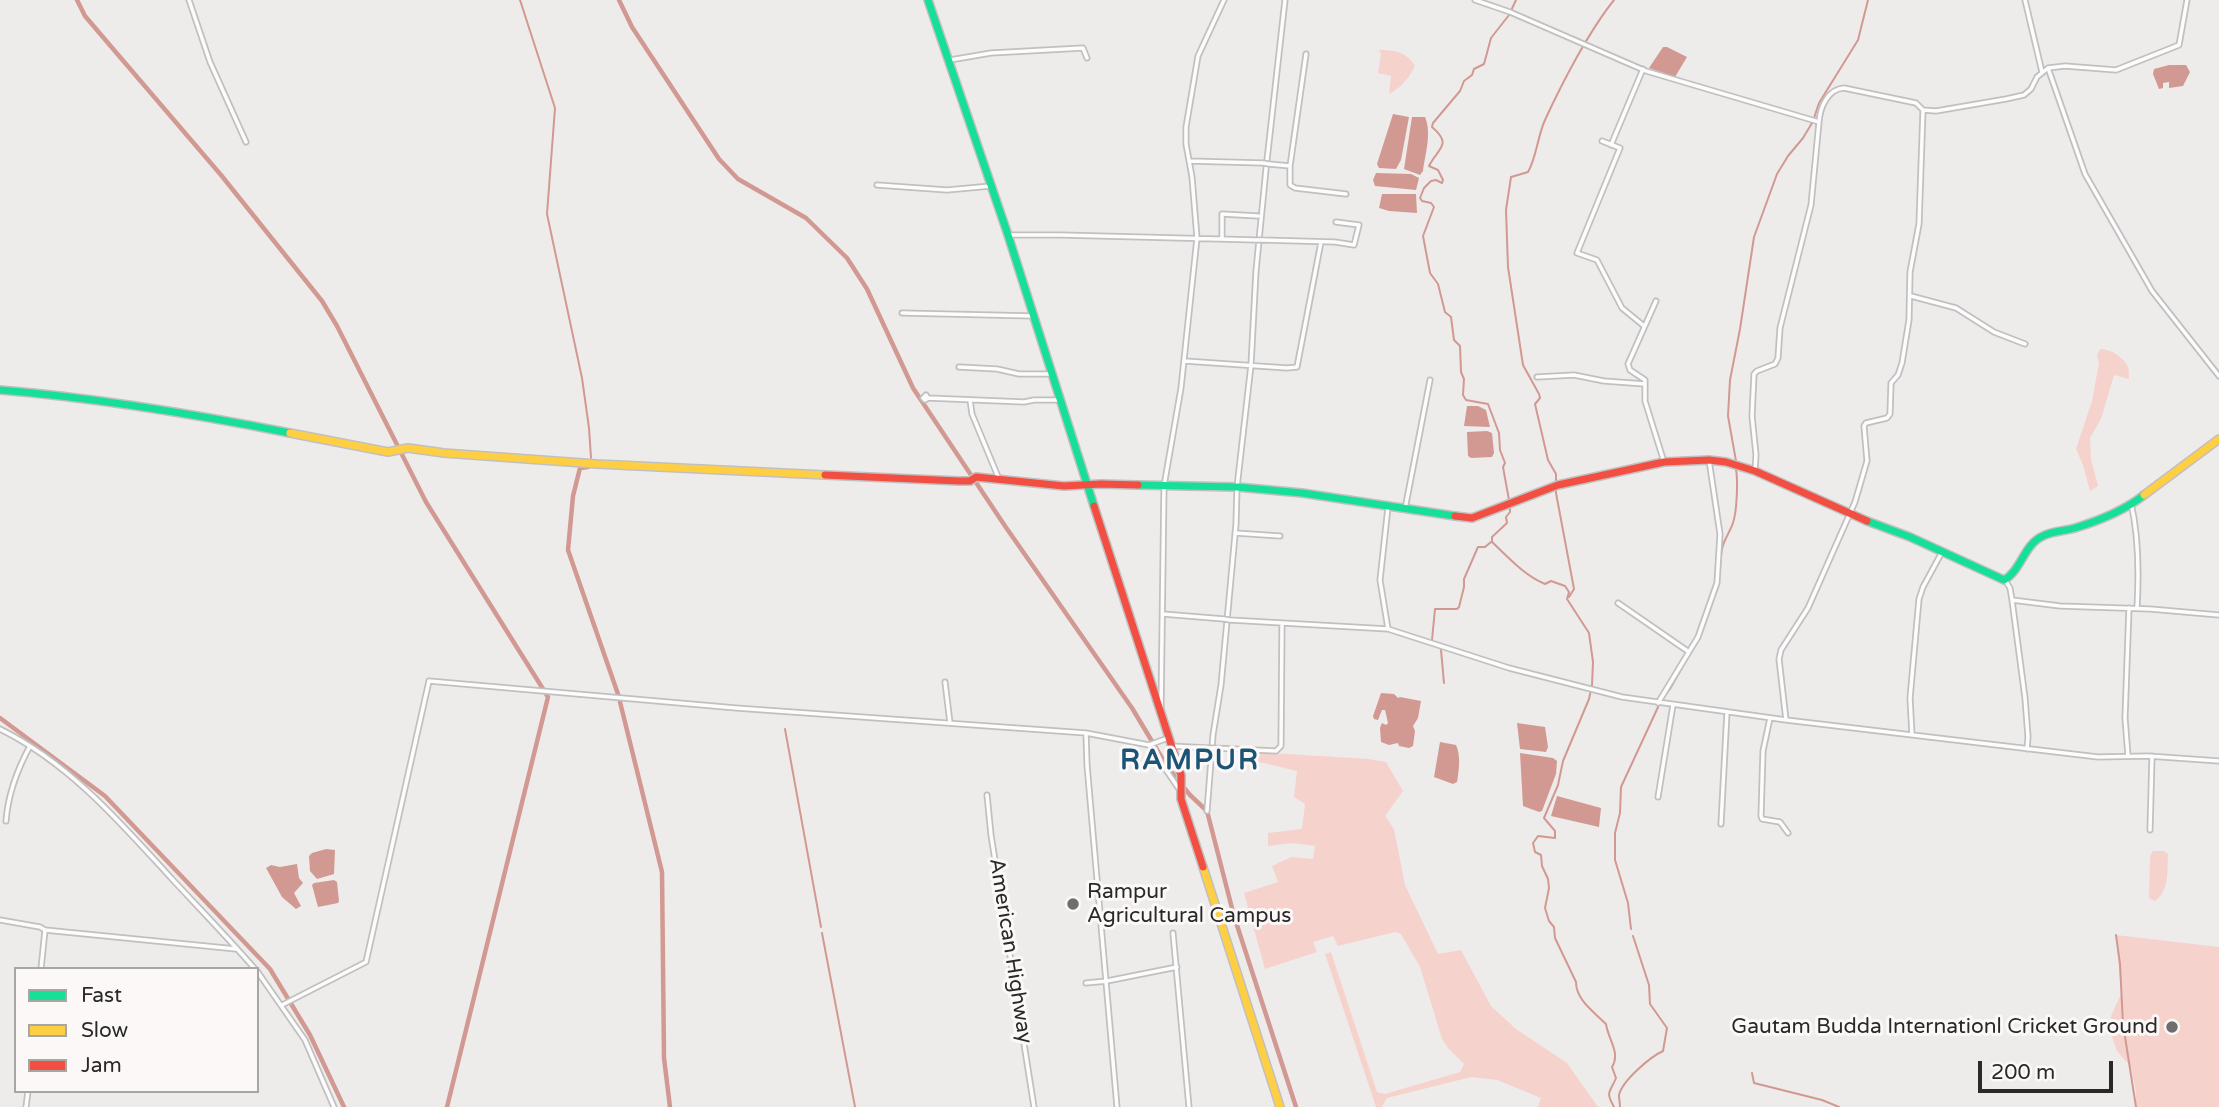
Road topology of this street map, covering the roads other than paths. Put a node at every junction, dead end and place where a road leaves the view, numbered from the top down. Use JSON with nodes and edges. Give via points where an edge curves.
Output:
{"nodes":[{"id":1,"x":189,"y":0,"type":"edge"},
{"id":2,"x":928,"y":0,"type":"edge"},
{"id":3,"x":1224,"y":0,"type":"edge"},
{"id":4,"x":1285,"y":0,"type":"edge"},
{"id":5,"x":1475,"y":0,"type":"edge"},
{"id":6,"x":2025,"y":0,"type":"edge"},
{"id":7,"x":2187,"y":0,"type":"edge"},
{"id":8,"x":1307,"y":54,"type":"dead end"},
{"id":9,"x":1087,"y":58,"type":"dead end"},
{"id":10,"x":950,"y":61,"type":"junction"},
{"id":11,"x":2048,"y":68,"type":"junction"},
{"id":12,"x":1643,"y":69,"type":"junction"},
{"id":13,"x":2042,"y":72,"type":"junction"},
{"id":14,"x":1923,"y":110,"type":"junction"},
{"id":15,"x":1819,"y":122,"type":"junction"},
{"id":16,"x":1602,"y":141,"type":"dead end"},
{"id":17,"x":246,"y":142,"type":"dead end"},
{"id":18,"x":1611,"y":145,"type":"junction"},
{"id":19,"x":1189,"y":162,"type":"junction"},
{"id":20,"x":1290,"y":166,"type":"junction"},
{"id":21,"x":877,"y":185,"type":"dead end"},
{"id":22,"x":991,"y":186,"type":"junction"},
{"id":23,"x":1346,"y":194,"type":"dead end"},
{"id":24,"x":1258,"y":216,"type":"dead end"},
{"id":25,"x":1336,"y":222,"type":"dead end"},
{"id":26,"x":1008,"y":235,"type":"junction"},
{"id":27,"x":1197,"y":238,"type":"junction"},
{"id":28,"x":1222,"y":239,"type":"junction"},
{"id":29,"x":1321,"y":242,"type":"junction"},
{"id":30,"x":1911,"y":296,"type":"junction"},
{"id":31,"x":1656,"y":301,"type":"dead end"},
{"id":32,"x":902,"y":313,"type":"dead end"},
{"id":33,"x":1034,"y":316,"type":"junction"},
{"id":34,"x":1644,"y":326,"type":"junction"},
{"id":35,"x":2025,"y":344,"type":"dead end"},
{"id":36,"x":1185,"y":361,"type":"junction"},
{"id":37,"x":1251,"y":365,"type":"junction"},
{"id":38,"x":959,"y":367,"type":"dead end"},
{"id":39,"x":1052,"y":374,"type":"junction"},
{"id":40,"x":2219,"y":376,"type":"edge"},
{"id":41,"x":1537,"y":377,"type":"dead end"},
{"id":42,"x":1430,"y":380,"type":"dead end"},
{"id":43,"x":1645,"y":384,"type":"junction"},
{"id":44,"x":0,"y":390,"type":"edge"},
{"id":45,"x":928,"y":398,"type":"dead end"},
{"id":46,"x":970,"y":400,"type":"junction"},
{"id":47,"x":1061,"y":400,"type":"junction"},
{"id":48,"x":2219,"y":439,"type":"edge"},
{"id":49,"x":1709,"y":460,"type":"junction"},
{"id":50,"x":1664,"y":462,"type":"junction"},
{"id":51,"x":1755,"y":471,"type":"junction"},
{"id":52,"x":999,"y":480,"type":"junction"},
{"id":53,"x":1088,"y":485,"type":"junction"},
{"id":54,"x":1164,"y":486,"type":"junction"},
{"id":55,"x":1239,"y":487,"type":"junction"},
{"id":56,"x":2131,"y":503,"type":"junction"},
{"id":57,"x":1388,"y":507,"type":"junction"},
{"id":58,"x":1405,"y":509,"type":"junction"},
{"id":59,"x":1850,"y":514,"type":"junction"},
{"id":60,"x":1235,"y":533,"type":"junction"},
{"id":61,"x":1280,"y":536,"type":"dead end"},
{"id":62,"x":1942,"y":552,"type":"junction"},
{"id":63,"x":2004,"y":580,"type":"junction"},
{"id":64,"x":2012,"y":600,"type":"junction"},
{"id":65,"x":1618,"y":603,"type":"dead end"},
{"id":66,"x":2129,"y":608,"type":"junction"},
{"id":67,"x":2137,"y":608,"type":"junction"},
{"id":68,"x":1163,"y":614,"type":"junction"},
{"id":69,"x":2219,"y":615,"type":"edge"},
{"id":70,"x":1282,"y":624,"type":"junction"},
{"id":71,"x":1388,"y":629,"type":"junction"},
{"id":72,"x":1689,"y":652,"type":"junction"},
{"id":73,"x":945,"y":682,"type":"dead end"},
{"id":74,"x":1658,"y":702,"type":"junction"},
{"id":75,"x":1673,"y":705,"type":"junction"},
{"id":76,"x":1161,"y":710,"type":"junction"},
{"id":77,"x":1727,"y":712,"type":"junction"},
{"id":78,"x":1770,"y":718,"type":"junction"},
{"id":79,"x":1786,"y":720,"type":"junction"},
{"id":80,"x":950,"y":723,"type":"junction"},
{"id":81,"x":0,"y":729,"type":"edge"},
{"id":82,"x":1086,"y":733,"type":"junction"},
{"id":83,"x":1912,"y":735,"type":"junction"},
{"id":84,"x":1170,"y":742,"type":"junction"},
{"id":85,"x":1150,"y":745,"type":"junction"},
{"id":86,"x":30,"y":746,"type":"junction"},
{"id":87,"x":2027,"y":749,"type":"junction"},
{"id":88,"x":2152,"y":756,"type":"junction"},
{"id":89,"x":2128,"y":757,"type":"junction"},
{"id":90,"x":2219,"y":761,"type":"edge"},
{"id":91,"x":1181,"y":789,"type":"junction"},
{"id":92,"x":987,"y":795,"type":"dead end"},
{"id":93,"x":1658,"y":797,"type":"dead end"},
{"id":94,"x":1207,"y":811,"type":"dead end"},
{"id":95,"x":6,"y":821,"type":"dead end"},
{"id":96,"x":1721,"y":824,"type":"dead end"},
{"id":97,"x":2150,"y":830,"type":"dead end"},
{"id":98,"x":1788,"y":833,"type":"dead end"},
{"id":99,"x":0,"y":920,"type":"edge"},
{"id":100,"x":45,"y":930,"type":"junction"},
{"id":101,"x":1173,"y":933,"type":"dead end"},
{"id":102,"x":238,"y":949,"type":"junction"},
{"id":103,"x":41,"y":967,"type":"edge"},
{"id":104,"x":253,"y":967,"type":"edge"},
{"id":105,"x":1177,"y":967,"type":"junction"},
{"id":106,"x":259,"y":974,"type":"edge"},
{"id":107,"x":1107,"y":981,"type":"junction"},
{"id":108,"x":1086,"y":983,"type":"dead end"},
{"id":109,"x":284,"y":1003,"type":"junction"},
{"id":110,"x":334,"y":1107,"type":"edge"},
{"id":111,"x":1034,"y":1107,"type":"edge"},
{"id":112,"x":1117,"y":1107,"type":"edge"},
{"id":113,"x":1189,"y":1107,"type":"edge"},
{"id":114,"x":1280,"y":1107,"type":"edge"}],
"edges":[{"from":1,"to":17,"type":"street","via":[[200,38]]},
{"from":2,"to":10,"type":"street"},
{"from":3,"to":19,"type":"street","via":[[1198,56],[1186,127]]},
{"from":4,"to":37,"type":"street","via":[[1264,181]]},
{"from":5,"to":12,"type":"street"},
{"from":6,"to":13,"type":"street"},
{"from":7,"to":11,"type":"street","via":[[2182,38],[2175,48],[2116,70]]},
{"from":8,"to":20,"type":"street"},
{"from":9,"to":10,"type":"street","via":[[1083,48],[991,53]]},
{"from":10,"to":22,"type":"street"},
{"from":11,"to":13,"type":"street"},
{"from":11,"to":40,"type":"street","via":[[2085,174],[2152,291]]},
{"from":12,"to":15,"type":"street"},
{"from":12,"to":18,"type":"street"},
{"from":13,"to":14,"type":"street","via":[[2024,95],[1972,107]]},
{"from":14,"to":15,"type":"street","via":[[1916,103],[1837,88]]},
{"from":14,"to":30,"type":"street"},
{"from":15,"to":51,"type":"street","via":[[1811,205],[1780,327],[1779,358],[1754,374]]},
{"from":16,"to":18,"type":"street"},
{"from":18,"to":34,"type":"street","via":[[1620,148],[1577,253],[1597,260],[1622,308]]},
{"from":19,"to":20,"type":"street","bridge":true},
{"from":19,"to":27,"type":"street"},
{"from":20,"to":23,"type":"street","via":[[1290,185],[1295,188]]},
{"from":21,"to":22,"type":"street","via":[[947,190]]},
{"from":22,"to":26,"type":"street"},
{"from":24,"to":28,"type":"street","via":[[1222,214]]},
{"from":25,"to":29,"type":"street","via":[[1359,225],[1354,245]]},
{"from":26,"to":27,"type":"street"},
{"from":26,"to":33,"type":"street"},
{"from":27,"to":28,"type":"street"},
{"from":27,"to":36,"type":"street"},
{"from":28,"to":29,"type":"street"},
{"from":29,"to":37,"type":"street","via":[[1297,367]]},
{"from":30,"to":35,"type":"street","via":[[1956,308],[1994,332]]},
{"from":30,"to":59,"type":"street","via":[[1902,363],[1891,383],[1890,414],[1864,426],[1867,461]]},
{"from":31,"to":34,"type":"street"},
{"from":32,"to":33,"type":"street"},
{"from":33,"to":39,"type":"street"},
{"from":34,"to":43,"type":"street","via":[[1628,363]]},
{"from":36,"to":37,"type":"street"},
{"from":36,"to":54,"type":"street"},
{"from":37,"to":55,"type":"street"},
{"from":38,"to":39,"type":"street"},
{"from":39,"to":47,"type":"street"},
{"from":41,"to":43,"type":"street","via":[[1574,375]]},
{"from":42,"to":58,"type":"street"},
{"from":43,"to":50,"type":"street","via":[[1644,401]]},
{"from":44,"to":52,"type":"street","via":[[134,405],[388,452]]},
{"from":45,"to":46,"type":"street"},
{"from":46,"to":47,"type":"street"},
{"from":46,"to":52,"type":"street"},
{"from":47,"to":53,"type":"street"},
{"from":48,"to":56,"type":"street"},
{"from":49,"to":50,"type":"street"},
{"from":49,"to":51,"type":"street"},
{"from":49,"to":72,"type":"street","via":[[1720,534],[1718,576]]},
{"from":50,"to":58,"type":"street","via":[[1555,486],[1472,518]]},
{"from":51,"to":59,"type":"street"},
{"from":52,"to":53,"type":"street"},
{"from":53,"to":54,"type":"street"},
{"from":53,"to":76,"type":"street"},
{"from":54,"to":55,"type":"street"},
{"from":54,"to":68,"type":"street"},
{"from":55,"to":57,"type":"street"},
{"from":55,"to":60,"type":"street"},
{"from":56,"to":63,"type":"street","via":[[2076,528],[2041,536],[2022,556],[2012,576]]},
{"from":56,"to":67,"type":"street","via":[[2136,524]]},
{"from":57,"to":58,"type":"street"},
{"from":57,"to":71,"type":"street","via":[[1380,580]]},
{"from":59,"to":62,"type":"street"},
{"from":59,"to":79,"type":"street","via":[[1808,608],[1781,650]]},
{"from":60,"to":61,"type":"street"},
{"from":60,"to":94,"type":"street"},
{"from":62,"to":63,"type":"street"},
{"from":62,"to":83,"type":"street","via":[[1919,599],[1910,698]]},
{"from":63,"to":64,"type":"street"},
{"from":64,"to":66,"type":"street"},
{"from":64,"to":87,"type":"street"},
{"from":65,"to":72,"type":"street"},
{"from":66,"to":67,"type":"street"},
{"from":66,"to":89,"type":"street"},
{"from":67,"to":69,"type":"street"},
{"from":68,"to":70,"type":"street","bridge":true},
{"from":68,"to":76,"type":"street"},
{"from":70,"to":71,"type":"street"},
{"from":70,"to":84,"type":"street","via":[[1279,750]]},
{"from":71,"to":74,"type":"street","via":[[1509,668]]},
{"from":72,"to":74,"type":"street"},
{"from":73,"to":80,"type":"street"},
{"from":74,"to":75,"type":"street"},
{"from":75,"to":77,"type":"street"},
{"from":75,"to":93,"type":"street"},
{"from":76,"to":84,"type":"street"},
{"from":77,"to":78,"type":"street"},
{"from":77,"to":96,"type":"street"},
{"from":78,"to":79,"type":"street"},
{"from":78,"to":98,"type":"street","via":[[1763,751],[1761,816],[1780,822]]},
{"from":79,"to":83,"type":"street"},
{"from":80,"to":82,"type":"street"},
{"from":80,"to":109,"type":"street","via":[[429,681],[366,962]]},
{"from":81,"to":86,"type":"street"},
{"from":82,"to":85,"type":"street"},
{"from":82,"to":107,"type":"street"},
{"from":83,"to":87,"type":"street"},
{"from":84,"to":85,"type":"street"},
{"from":84,"to":91,"type":"street"},
{"from":85,"to":91,"type":"street"},
{"from":86,"to":95,"type":"street","via":[[18,769]]},
{"from":86,"to":102,"type":"street","via":[[109,810]]},
{"from":87,"to":89,"type":"street"},
{"from":88,"to":89,"type":"street"},
{"from":88,"to":90,"type":"street"},
{"from":88,"to":97,"type":"street"},
{"from":91,"to":114,"type":"street"},
{"from":92,"to":111,"type":"street","name":"American Highway"},
{"from":99,"to":100,"type":"street"},
{"from":100,"to":102,"type":"street"},
{"from":100,"to":103,"type":"street"},
{"from":101,"to":105,"type":"street"},
{"from":102,"to":104,"type":"street"},
{"from":105,"to":107,"type":"street"},
{"from":105,"to":113,"type":"street"},
{"from":106,"to":109,"type":"street"},
{"from":107,"to":108,"type":"street"},
{"from":107,"to":112,"type":"street"},
{"from":109,"to":110,"type":"street"}]}
